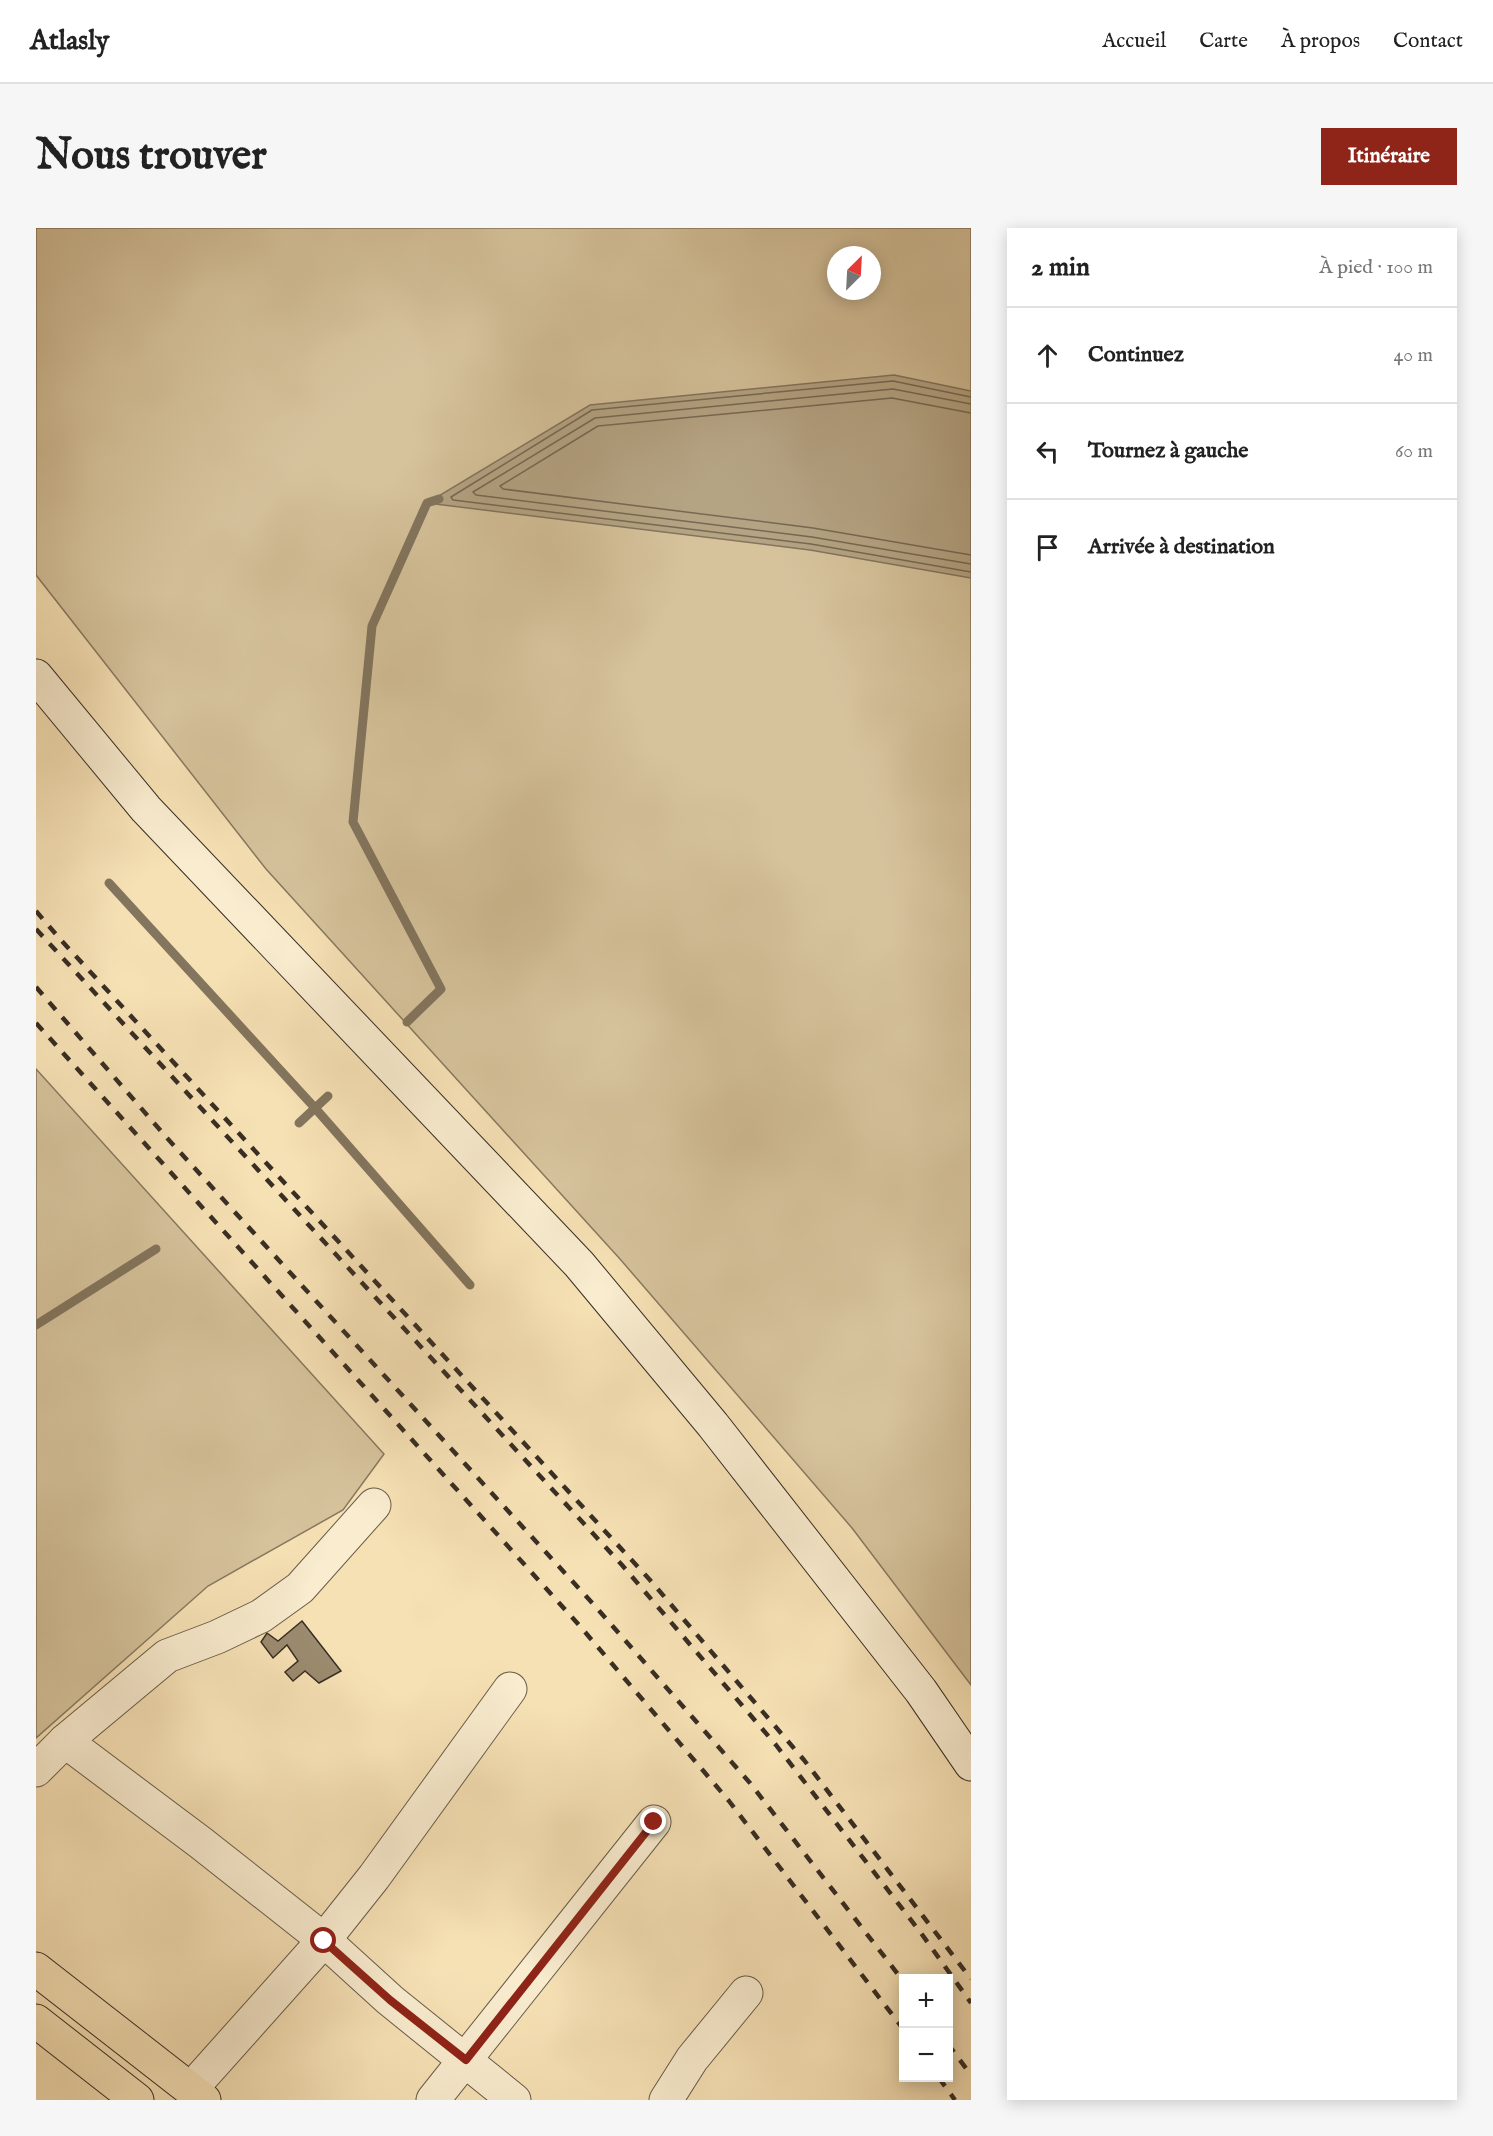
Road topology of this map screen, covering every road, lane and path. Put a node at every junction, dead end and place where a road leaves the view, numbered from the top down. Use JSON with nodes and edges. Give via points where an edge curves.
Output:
{"nodes":[{"id":1,"x":36,"y":676,"type":"edge"},
{"id":2,"x":374,"y":1505,"type":"dead end"},
{"id":3,"x":510,"y":1689,"type":"dead end"},
{"id":4,"x":65,"y":1742,"type":"junction"},
{"id":5,"x":971,"y":1764,"type":"edge"},
{"id":6,"x":36,"y":1770,"type":"edge"},
{"id":7,"x":654,"y":1822,"type":"dead end"},
{"id":8,"x":324,"y":1941,"type":"junction"},
{"id":9,"x":36,"y":1969,"type":"edge"},
{"id":10,"x":746,"y":1993,"type":"dead end"},
{"id":11,"x":36,"y":2021,"type":"edge"},
{"id":12,"x":466,"y":2060,"type":"junction"},
{"id":13,"x":198,"y":2095,"type":"edge"},
{"id":14,"x":137,"y":2100,"type":"edge"},
{"id":15,"x":433,"y":2100,"type":"edge"},
{"id":16,"x":514,"y":2100,"type":"edge"},
{"id":17,"x":666,"y":2100,"type":"edge"}],
"edges":[{"from":1,"to":5,"type":"street","via":[[146,809],[579,1264],[714,1425],[921,1691]]},
{"from":2,"to":4,"type":"street","via":[[300,1588],[261,1616],[167,1656]]},
{"from":3,"to":8,"type":"street"},
{"from":4,"to":6,"type":"street"},
{"from":4,"to":8,"type":"street"},
{"from":7,"to":12,"type":"street"},
{"from":8,"to":12,"type":"street"},
{"from":8,"to":13,"type":"street"},
{"from":9,"to":13,"type":"highway"},
{"from":10,"to":17,"type":"street","via":[[692,2059]]},
{"from":11,"to":14,"type":"highway"},
{"from":12,"to":15,"type":"street"},
{"from":12,"to":16,"type":"street"}]}
